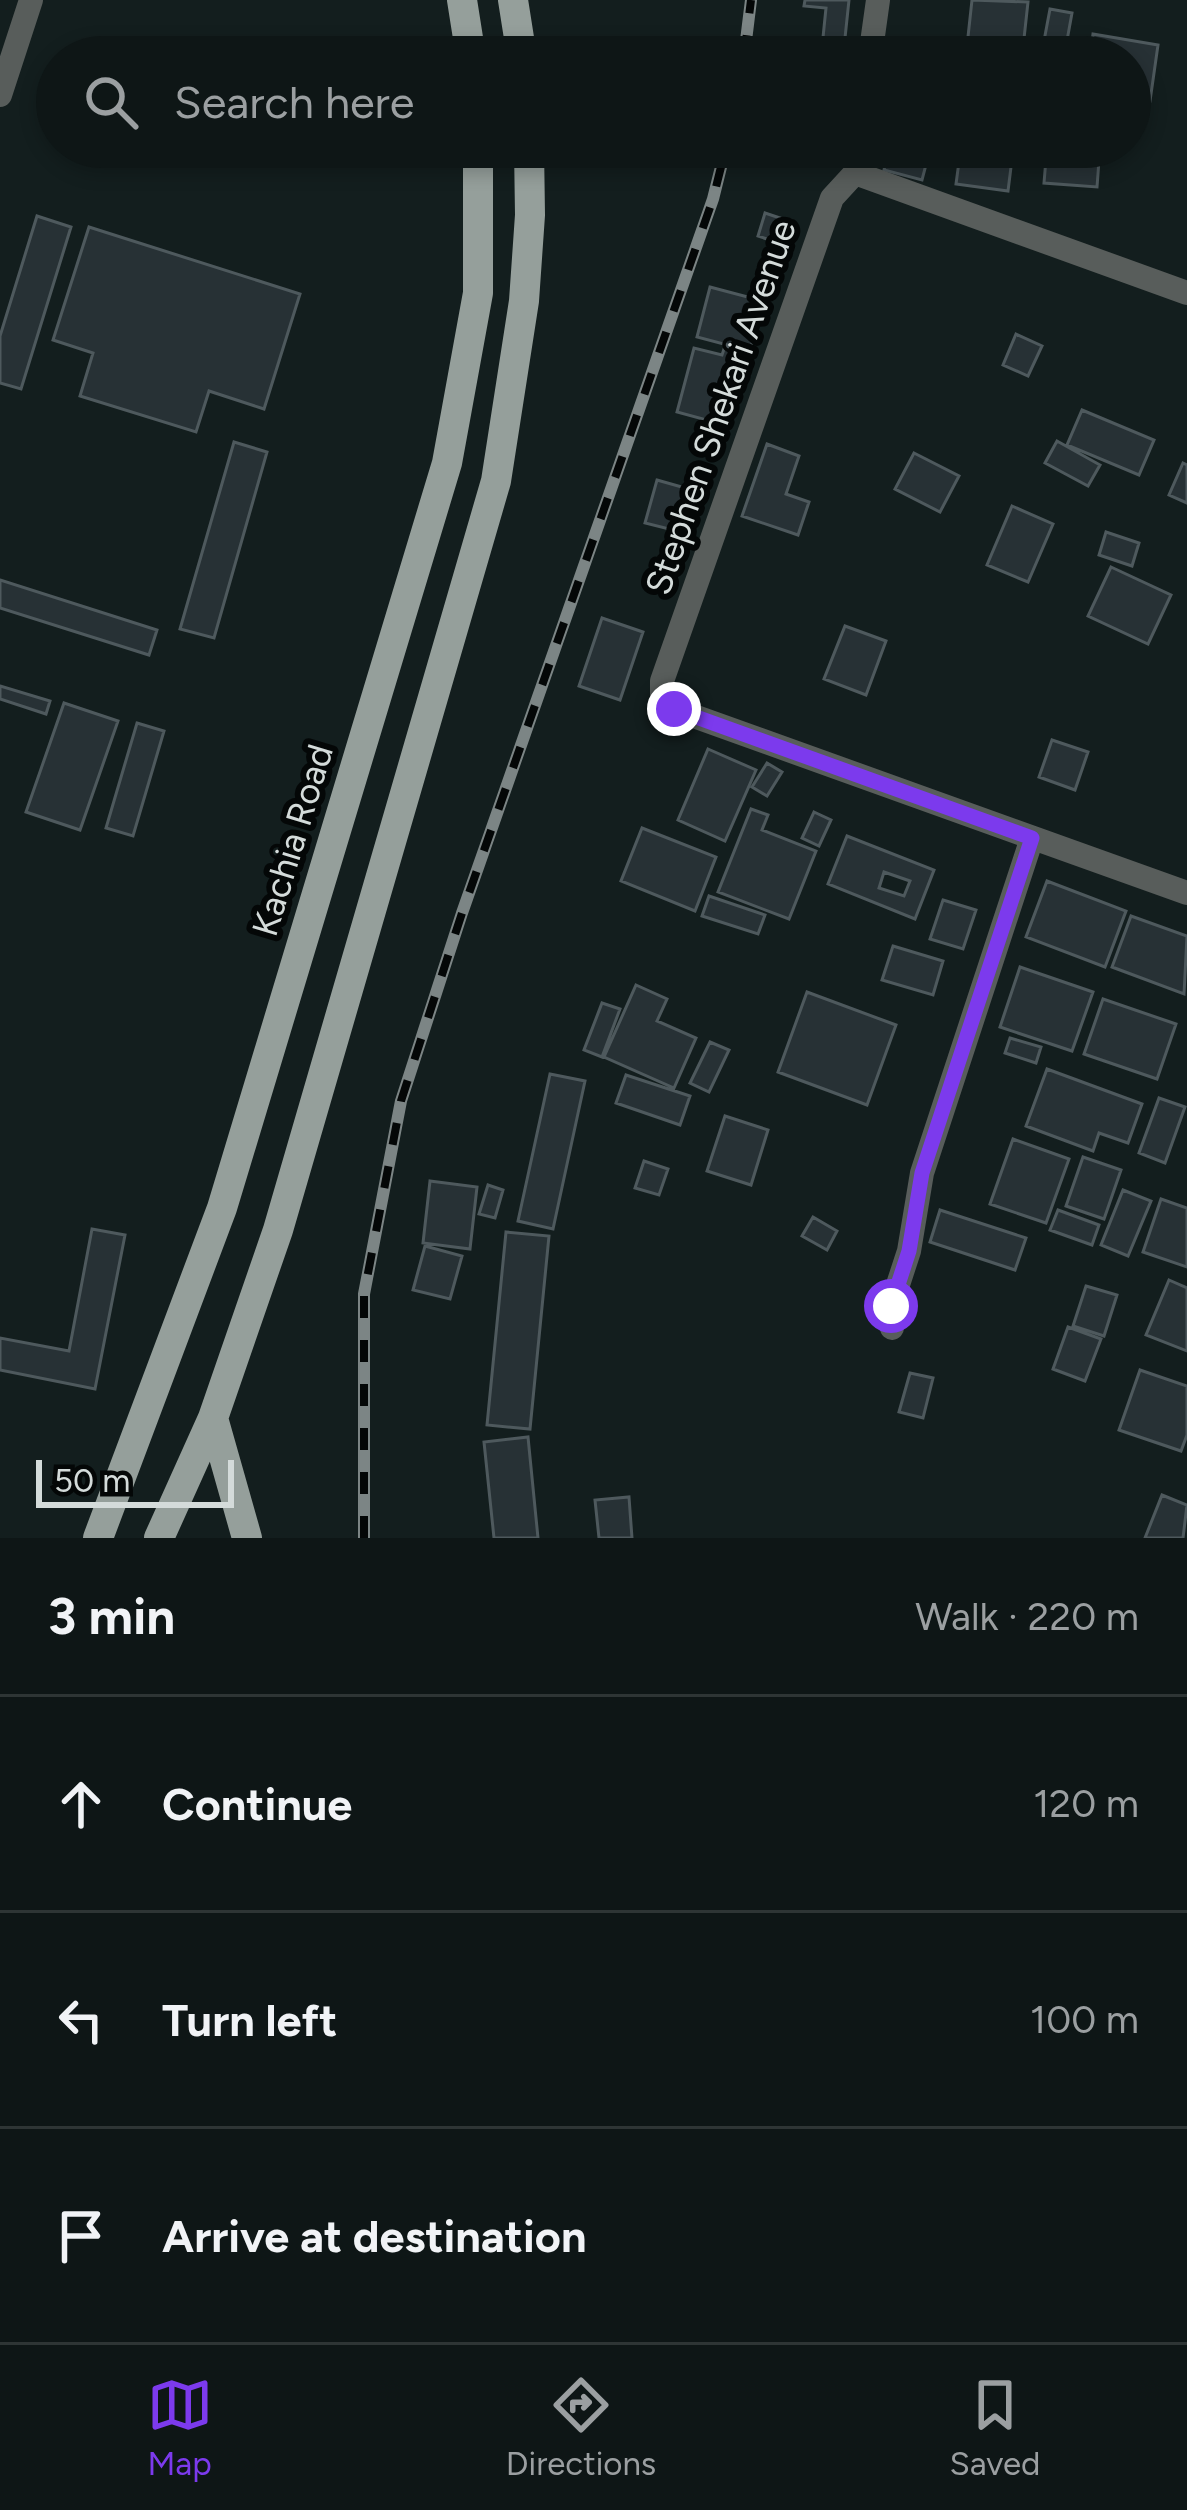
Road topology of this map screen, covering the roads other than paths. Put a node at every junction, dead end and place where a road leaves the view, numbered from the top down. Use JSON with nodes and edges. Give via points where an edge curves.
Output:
{"nodes":[{"id":1,"x":31,"y":0,"type":"edge"},
{"id":2,"x":462,"y":0,"type":"edge"},
{"id":3,"x":513,"y":0,"type":"edge"},
{"id":4,"x":878,"y":0,"type":"edge"},
{"id":5,"x":468,"y":36,"type":"edge"},
{"id":6,"x":519,"y":36,"type":"edge"},
{"id":7,"x":873,"y":36,"type":"edge"},
{"id":8,"x":0,"y":95,"type":"edge"},
{"id":9,"x":478,"y":168,"type":"edge"},
{"id":10,"x":529,"y":168,"type":"edge"},
{"id":11,"x":851,"y":168,"type":"edge"},
{"id":12,"x":876,"y":168,"type":"edge"},
{"id":13,"x":1187,"y":293,"type":"edge"},
{"id":14,"x":1032,"y":838,"type":"junction"},
{"id":15,"x":1187,"y":893,"type":"edge"},
{"id":16,"x":892,"y":1328,"type":"dead end"},
{"id":17,"x":213,"y":1418,"type":"junction"},
{"id":18,"x":98,"y":1538,"type":"edge"},
{"id":19,"x":159,"y":1538,"type":"edge"},
{"id":20,"x":247,"y":1538,"type":"edge"}],
"edges":[{"from":1,"to":8,"type":"street"},
{"from":2,"to":5,"type":"main road"},
{"from":3,"to":6,"type":"main road"},
{"from":4,"to":7,"type":"street"},
{"from":9,"to":18,"type":"main road","name":"Kachia Road","via":[[478,293],[447,464],[222,1208]]},
{"from":10,"to":17,"type":"main road","via":[[524,301],[496,481],[278,1230]]},
{"from":11,"to":14,"type":"street","name":"Stephen Shekari Avenue","via":[[832,199],[662,697],[674,709]]},
{"from":12,"to":13,"type":"street"},
{"from":14,"to":15,"type":"street"},
{"from":14,"to":16,"type":"street","via":[[922,1173]]},
{"from":17,"to":19,"type":"main road"},
{"from":17,"to":20,"type":"main road"}]}
